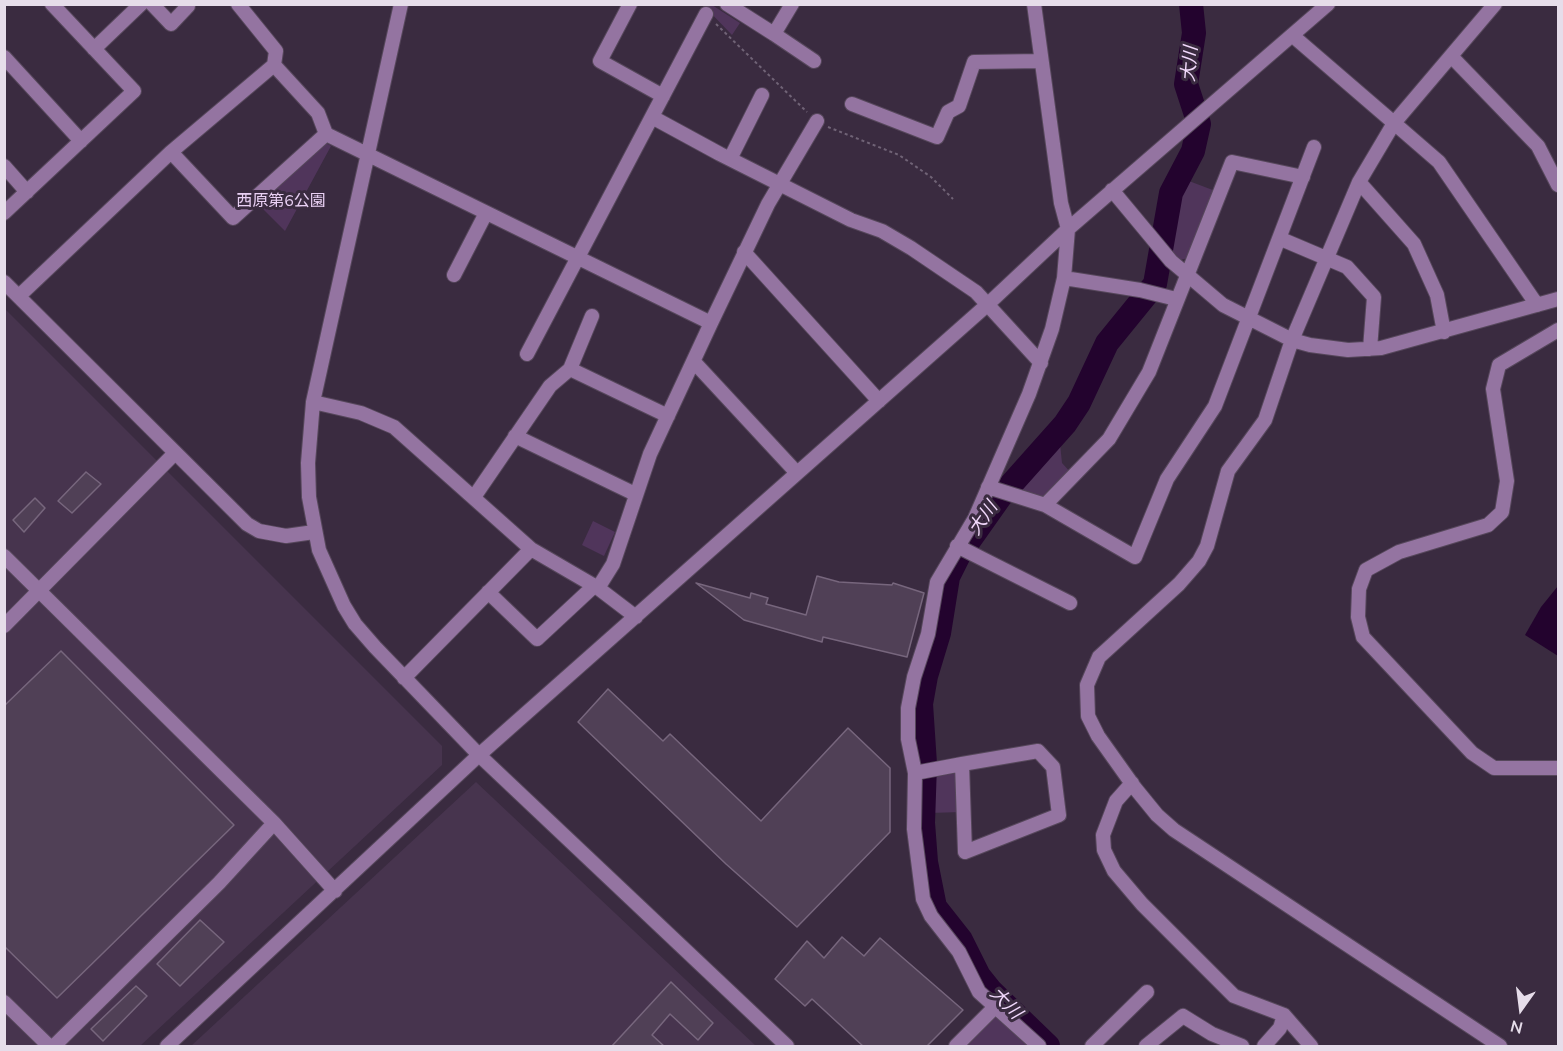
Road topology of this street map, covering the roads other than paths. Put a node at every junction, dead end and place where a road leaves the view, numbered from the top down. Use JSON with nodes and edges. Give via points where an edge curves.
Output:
{"nodes":[{"id":1,"x":52,"y":4,"type":"edge"},
{"id":2,"x":141,"y":4,"type":"edge"},
{"id":3,"x":152,"y":4,"type":"edge"},
{"id":4,"x":401,"y":4,"type":"edge"},
{"id":5,"x":630,"y":4,"type":"edge"},
{"id":6,"x":727,"y":4,"type":"edge"},
{"id":7,"x":792,"y":4,"type":"edge"},
{"id":8,"x":1034,"y":4,"type":"edge"},
{"id":9,"x":1328,"y":4,"type":"edge"},
{"id":10,"x":1495,"y":4,"type":"edge"},
{"id":11,"x":188,"y":6,"type":"dead end"},
{"id":12,"x":243,"y":7,"type":"edge"},
{"id":13,"x":706,"y":14,"type":"dead end"},
{"id":14,"x":774,"y":34,"type":"junction"},
{"id":15,"x":1293,"y":36,"type":"junction"},
{"id":16,"x":94,"y":49,"type":"junction"},
{"id":17,"x":1451,"y":56,"type":"junction"},
{"id":18,"x":4,"y":57,"type":"edge"},
{"id":19,"x":814,"y":61,"type":"dead end"},
{"id":20,"x":1041,"y":61,"type":"junction"},
{"id":21,"x":274,"y":65,"type":"junction"},
{"id":22,"x":762,"y":95,"type":"dead end"},
{"id":23,"x":663,"y":96,"type":"junction"},
{"id":24,"x":852,"y":104,"type":"dead end"},
{"id":25,"x":652,"y":117,"type":"junction"},
{"id":26,"x":817,"y":121,"type":"dead end"},
{"id":27,"x":1394,"y":123,"type":"junction"},
{"id":28,"x":326,"y":134,"type":"junction"},
{"id":29,"x":81,"y":141,"type":"junction"},
{"id":30,"x":1314,"y":147,"type":"dead end"},
{"id":31,"x":171,"y":152,"type":"junction"},
{"id":32,"x":367,"y":156,"type":"junction"},
{"id":33,"x":730,"y":159,"type":"junction"},
{"id":34,"x":4,"y":166,"type":"edge"},
{"id":35,"x":1303,"y":177,"type":"junction"},
{"id":36,"x":1359,"y":182,"type":"junction"},
{"id":37,"x":780,"y":183,"type":"junction"},
{"id":38,"x":1558,"y":185,"type":"edge"},
{"id":39,"x":1112,"y":190,"type":"junction"},
{"id":40,"x":27,"y":192,"type":"junction"},
{"id":41,"x":4,"y":213,"type":"edge"},
{"id":42,"x":486,"y":213,"type":"junction"},
{"id":43,"x":1068,"y":229,"type":"junction"},
{"id":44,"x":1281,"y":239,"type":"junction"},
{"id":45,"x":744,"y":252,"type":"junction"},
{"id":46,"x":578,"y":257,"type":"junction"},
{"id":47,"x":1326,"y":258,"type":"junction"},
{"id":48,"x":454,"y":275,"type":"dead end"},
{"id":49,"x":1187,"y":276,"type":"junction"},
{"id":50,"x":1065,"y":278,"type":"junction"},
{"id":51,"x":4,"y":282,"type":"edge"},
{"id":52,"x":19,"y":296,"type":"junction"},
{"id":53,"x":1171,"y":298,"type":"junction"},
{"id":54,"x":1558,"y":299,"type":"edge"},
{"id":55,"x":987,"y":305,"type":"junction"},
{"id":56,"x":1537,"y":305,"type":"junction"},
{"id":57,"x":592,"y":316,"type":"dead end"},
{"id":58,"x":1247,"y":319,"type":"junction"},
{"id":59,"x":711,"y":323,"type":"junction"},
{"id":60,"x":1558,"y":330,"type":"edge"},
{"id":61,"x":1444,"y":332,"type":"junction"},
{"id":62,"x":1292,"y":340,"type":"junction"},
{"id":63,"x":1370,"y":349,"type":"junction"},
{"id":64,"x":527,"y":354,"type":"dead end"},
{"id":65,"x":695,"y":363,"type":"junction"},
{"id":66,"x":1041,"y":363,"type":"junction"},
{"id":67,"x":570,"y":369,"type":"junction"},
{"id":68,"x":879,"y":401,"type":"junction"},
{"id":69,"x":313,"y":402,"type":"junction"},
{"id":70,"x":669,"y":416,"type":"junction"},
{"id":71,"x":515,"y":436,"type":"junction"},
{"id":72,"x":175,"y":453,"type":"junction"},
{"id":73,"x":797,"y":473,"type":"junction"},
{"id":74,"x":992,"y":488,"type":"junction"},
{"id":75,"x":635,"y":494,"type":"junction"},
{"id":76,"x":474,"y":497,"type":"junction"},
{"id":77,"x":1045,"y":505,"type":"junction"},
{"id":78,"x":314,"y":532,"type":"junction"},
{"id":79,"x":957,"y":546,"type":"junction"},
{"id":80,"x":531,"y":549,"type":"junction"},
{"id":81,"x":4,"y":556,"type":"edge"},
{"id":82,"x":596,"y":587,"type":"junction"},
{"id":83,"x":38,"y":590,"type":"junction"},
{"id":84,"x":489,"y":592,"type":"junction"},
{"id":85,"x":1070,"y":603,"type":"dead end"},
{"id":86,"x":636,"y":617,"type":"junction"},
{"id":87,"x":4,"y":626,"type":"edge"},
{"id":88,"x":404,"y":678,"type":"junction"},
{"id":89,"x":479,"y":755,"type":"junction"},
{"id":90,"x":962,"y":764,"type":"junction"},
{"id":91,"x":1558,"y":768,"type":"edge"},
{"id":92,"x":916,"y":773,"type":"junction"},
{"id":93,"x":1132,"y":783,"type":"junction"},
{"id":94,"x":274,"y":823,"type":"junction"},
{"id":95,"x":335,"y":891,"type":"junction"},
{"id":96,"x":1147,"y":992,"type":"dead end"},
{"id":97,"x":4,"y":1002,"type":"edge"},
{"id":98,"x":994,"y":1008,"type":"junction"},
{"id":99,"x":1284,"y":1015,"type":"junction"},
{"id":100,"x":49,"y":1047,"type":"edge"},
{"id":101,"x":54,"y":1047,"type":"edge"},
{"id":102,"x":167,"y":1047,"type":"edge"},
{"id":103,"x":787,"y":1047,"type":"edge"},
{"id":104,"x":956,"y":1047,"type":"edge"},
{"id":105,"x":1039,"y":1047,"type":"edge"},
{"id":106,"x":1092,"y":1047,"type":"edge"},
{"id":107,"x":1146,"y":1047,"type":"edge"},
{"id":108,"x":1242,"y":1047,"type":"edge"},
{"id":109,"x":1264,"y":1047,"type":"edge"},
{"id":110,"x":1311,"y":1047,"type":"edge"},
{"id":111,"x":1500,"y":1047,"type":"edge"}],
"edges":[{"from":1,"to":16,"type":"street"},
{"from":2,"to":16,"type":"street"},
{"from":3,"to":11,"type":"street","via":[[171,24]]},
{"from":4,"to":32,"type":"street"},
{"from":5,"to":23,"type":"street","via":[[600,61]]},
{"from":6,"to":14,"type":"street"},
{"from":7,"to":14,"type":"street"},
{"from":8,"to":20,"type":"street"},
{"from":9,"to":15,"type":"street"},
{"from":10,"to":17,"type":"street"},
{"from":12,"to":21,"type":"street","via":[[276,51]]},
{"from":13,"to":23,"type":"street"},
{"from":14,"to":19,"type":"street"},
{"from":15,"to":27,"type":"street"},
{"from":15,"to":39,"type":"street"},
{"from":16,"to":29,"type":"street","via":[[134,91]]},
{"from":17,"to":27,"type":"street"},
{"from":17,"to":38,"type":"street","via":[[1538,146]]},
{"from":18,"to":29,"type":"street"},
{"from":20,"to":24,"type":"street","via":[[974,62],[958,106],[948,112],[937,137]]},
{"from":20,"to":43,"type":"street","via":[[1060,203]]},
{"from":21,"to":28,"type":"street","via":[[318,113]]},
{"from":21,"to":31,"type":"street"},
{"from":22,"to":33,"type":"street"},
{"from":23,"to":25,"type":"street"},
{"from":25,"to":33,"type":"street"},
{"from":25,"to":46,"type":"street"},
{"from":26,"to":37,"type":"street"},
{"from":27,"to":36,"type":"street"},
{"from":27,"to":56,"type":"street","via":[[1439,162]]},
{"from":28,"to":31,"type":"street","via":[[233,218]]},
{"from":28,"to":32,"type":"street"},
{"from":29,"to":40,"type":"street"},
{"from":30,"to":35,"type":"street"},
{"from":31,"to":52,"type":"street"},
{"from":32,"to":42,"type":"street"},
{"from":32,"to":69,"type":"street"},
{"from":33,"to":37,"type":"street"},
{"from":34,"to":40,"type":"street"},
{"from":35,"to":44,"type":"street"},
{"from":35,"to":49,"type":"street","via":[[1232,162]]},
{"from":36,"to":47,"type":"street"},
{"from":36,"to":61,"type":"street","via":[[1414,244],[1437,295]]},
{"from":37,"to":45,"type":"street"},
{"from":37,"to":55,"type":"street","via":[[911,248],[976,292]]},
{"from":39,"to":43,"type":"street"},
{"from":39,"to":49,"type":"street"},
{"from":40,"to":41,"type":"street"},
{"from":42,"to":46,"type":"street"},
{"from":42,"to":48,"type":"street"},
{"from":43,"to":50,"type":"street"},
{"from":43,"to":55,"type":"street"},
{"from":44,"to":47,"type":"street"},
{"from":44,"to":58,"type":"street"},
{"from":45,"to":59,"type":"street"},
{"from":45,"to":68,"type":"street"},
{"from":46,"to":59,"type":"street"},
{"from":46,"to":64,"type":"street"},
{"from":47,"to":62,"type":"street"},
{"from":47,"to":63,"type":"street","via":[[1347,267],[1374,297]]},
{"from":49,"to":53,"type":"street"},
{"from":49,"to":58,"type":"street"},
{"from":50,"to":53,"type":"street"},
{"from":50,"to":66,"type":"street"},
{"from":51,"to":52,"type":"street"},
{"from":52,"to":72,"type":"street"},
{"from":53,"to":77,"type":"street","via":[[1149,372],[1109,439]]},
{"from":54,"to":56,"type":"street"},
{"from":55,"to":66,"type":"street"},
{"from":55,"to":68,"type":"street"},
{"from":56,"to":61,"type":"street"},
{"from":57,"to":67,"type":"street"},
{"from":58,"to":62,"type":"street"},
{"from":58,"to":77,"type":"street","via":[[1215,406],[1167,479],[1135,557]]},
{"from":59,"to":65,"type":"street"},
{"from":60,"to":91,"type":"street","via":[[1499,365],[1493,388],[1507,481],[1502,512],[1488,525],[1399,552],[1366,570],[1359,589],[1358,617],[1363,638],[1472,753],[1494,768]]},
{"from":61,"to":63,"type":"street"},
{"from":62,"to":63,"type":"street","via":[[1348,350]]},
{"from":62,"to":93,"type":"street","via":[[1265,420],[1228,471],[1207,546],[1199,561],[1099,657],[1092,670],[1085,700],[1088,716]]},
{"from":65,"to":70,"type":"street"},
{"from":65,"to":73,"type":"street"},
{"from":66,"to":74,"type":"street"},
{"from":67,"to":70,"type":"street"},
{"from":67,"to":71,"type":"street","via":[[550,386]]},
{"from":68,"to":73,"type":"street"},
{"from":69,"to":76,"type":"street","via":[[361,412],[394,427]]},
{"from":69,"to":78,"type":"street","via":[[308,463]]},
{"from":70,"to":75,"type":"street"},
{"from":71,"to":75,"type":"street"},
{"from":71,"to":76,"type":"street"},
{"from":72,"to":78,"type":"street","via":[[259,531],[286,536]]},
{"from":72,"to":83,"type":"street"},
{"from":73,"to":86,"type":"street"},
{"from":74,"to":77,"type":"street"},
{"from":74,"to":79,"type":"street"},
{"from":75,"to":82,"type":"street","via":[[613,564]]},
{"from":76,"to":80,"type":"street"},
{"from":78,"to":88,"type":"street","via":[[328,575],[355,624]]},
{"from":79,"to":85,"type":"street"},
{"from":79,"to":92,"type":"street","via":[[937,582],[908,708],[908,739]]},
{"from":80,"to":82,"type":"street"},
{"from":80,"to":84,"type":"street"},
{"from":81,"to":83,"type":"street"},
{"from":82,"to":84,"type":"street","via":[[537,639]]},
{"from":82,"to":86,"type":"street"},
{"from":83,"to":87,"type":"street"},
{"from":83,"to":94,"type":"street"},
{"from":84,"to":88,"type":"street"},
{"from":86,"to":89,"type":"street"},
{"from":88,"to":89,"type":"street"},
{"from":89,"to":95,"type":"street"},
{"from":89,"to":103,"type":"street"},
{"from":90,"to":90,"type":"street","via":[[1038,751],[1053,767],[1059,815],[965,852]]},
{"from":90,"to":92,"type":"street"},
{"from":92,"to":98,"type":"street","via":[[914,829],[923,899]]},
{"from":93,"to":99,"type":"street","via":[[1116,801],[1104,835],[1104,850],[1114,871],[1234,996]]},
{"from":93,"to":111,"type":"street","via":[[1174,830]]},
{"from":94,"to":95,"type":"street"},
{"from":94,"to":101,"type":"street"},
{"from":95,"to":102,"type":"street"},
{"from":96,"to":106,"type":"street"},
{"from":97,"to":100,"type":"street"},
{"from":98,"to":104,"type":"street"},
{"from":98,"to":105,"type":"street"},
{"from":99,"to":109,"type":"street","via":[[1280,1028]]},
{"from":99,"to":110,"type":"street"},
{"from":107,"to":108,"type":"street","via":[[1183,1016]]}]}
